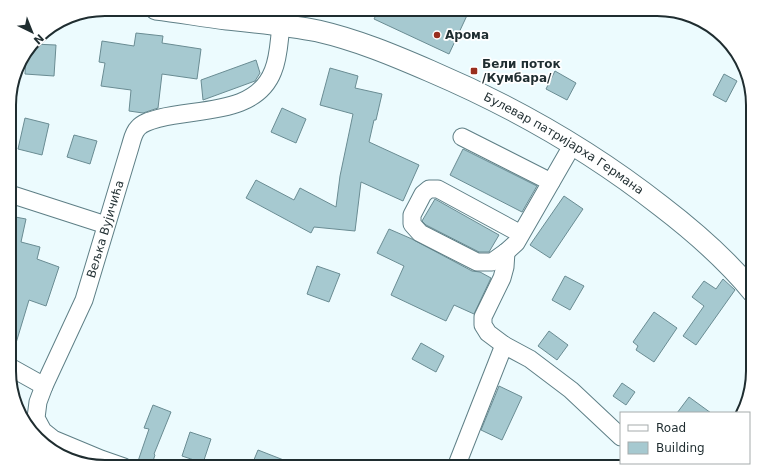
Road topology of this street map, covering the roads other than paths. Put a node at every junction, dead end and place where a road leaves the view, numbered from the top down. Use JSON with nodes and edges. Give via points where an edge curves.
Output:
{"nodes":[{"id":1,"x":207,"y":16,"type":"edge"},
{"id":2,"x":281,"y":26,"type":"junction"},
{"id":3,"x":462,"y":137,"type":"dead end"},
{"id":4,"x":573,"y":144,"type":"junction"},
{"id":5,"x":551,"y":182,"type":"junction"},
{"id":6,"x":16,"y":196,"type":"edge"},
{"id":7,"x":106,"y":224,"type":"junction"},
{"id":8,"x":521,"y":234,"type":"junction"},
{"id":9,"x":506,"y":252,"type":"junction"},
{"id":10,"x":746,"y":284,"type":"edge"},
{"id":11,"x":504,"y":345,"type":"junction"},
{"id":12,"x":16,"y":370,"type":"edge"},
{"id":13,"x":44,"y":386,"type":"junction"},
{"id":14,"x":32,"y":423,"type":"edge"},
{"id":15,"x":33,"y":424,"type":"edge"},
{"id":16,"x":620,"y":436,"type":"edge"},
{"id":17,"x":104,"y":460,"type":"edge"},
{"id":18,"x":459,"y":460,"type":"edge"}],
"edges":[{"from":1,"to":2,"type":"main road","name":"Булевар патријарха Германа"},
{"from":2,"to":4,"type":"main road","name":"Булевар патријарха Германа","via":[[318,31],[392,55],[482,94]]},
{"from":2,"to":7,"type":"street","name":"Вељка Вујичића","via":[[273,71],[258,93],[231,106],[163,118],[137,128]]},
{"from":3,"to":5,"type":"street"},
{"from":4,"to":5,"type":"street"},
{"from":4,"to":10,"type":"main road","name":"Булевар патријарха Германа","via":[[685,224]]},
{"from":5,"to":8,"type":"street"},
{"from":6,"to":7,"type":"street"},
{"from":7,"to":13,"type":"street","name":"Вељка Вујичића","via":[[84,300]]},
{"from":8,"to":9,"type":"street"},
{"from":8,"to":9,"type":"street","via":[[438,189],[429,189],[423,194],[412,215],[412,224],[420,233],[478,262],[492,262]]},
{"from":9,"to":11,"type":"street","via":[[502,278],[483,317],[483,325],[488,333]]},
{"from":11,"to":16,"type":"street","via":[[530,359],[572,390]]},
{"from":11,"to":18,"type":"street"},
{"from":12,"to":13,"type":"street"},
{"from":13,"to":14,"type":"street","name":"Вељка Вујичића"},
{"from":15,"to":17,"type":"street","name":"Вељка Вујичића","via":[[53,438]]}]}
